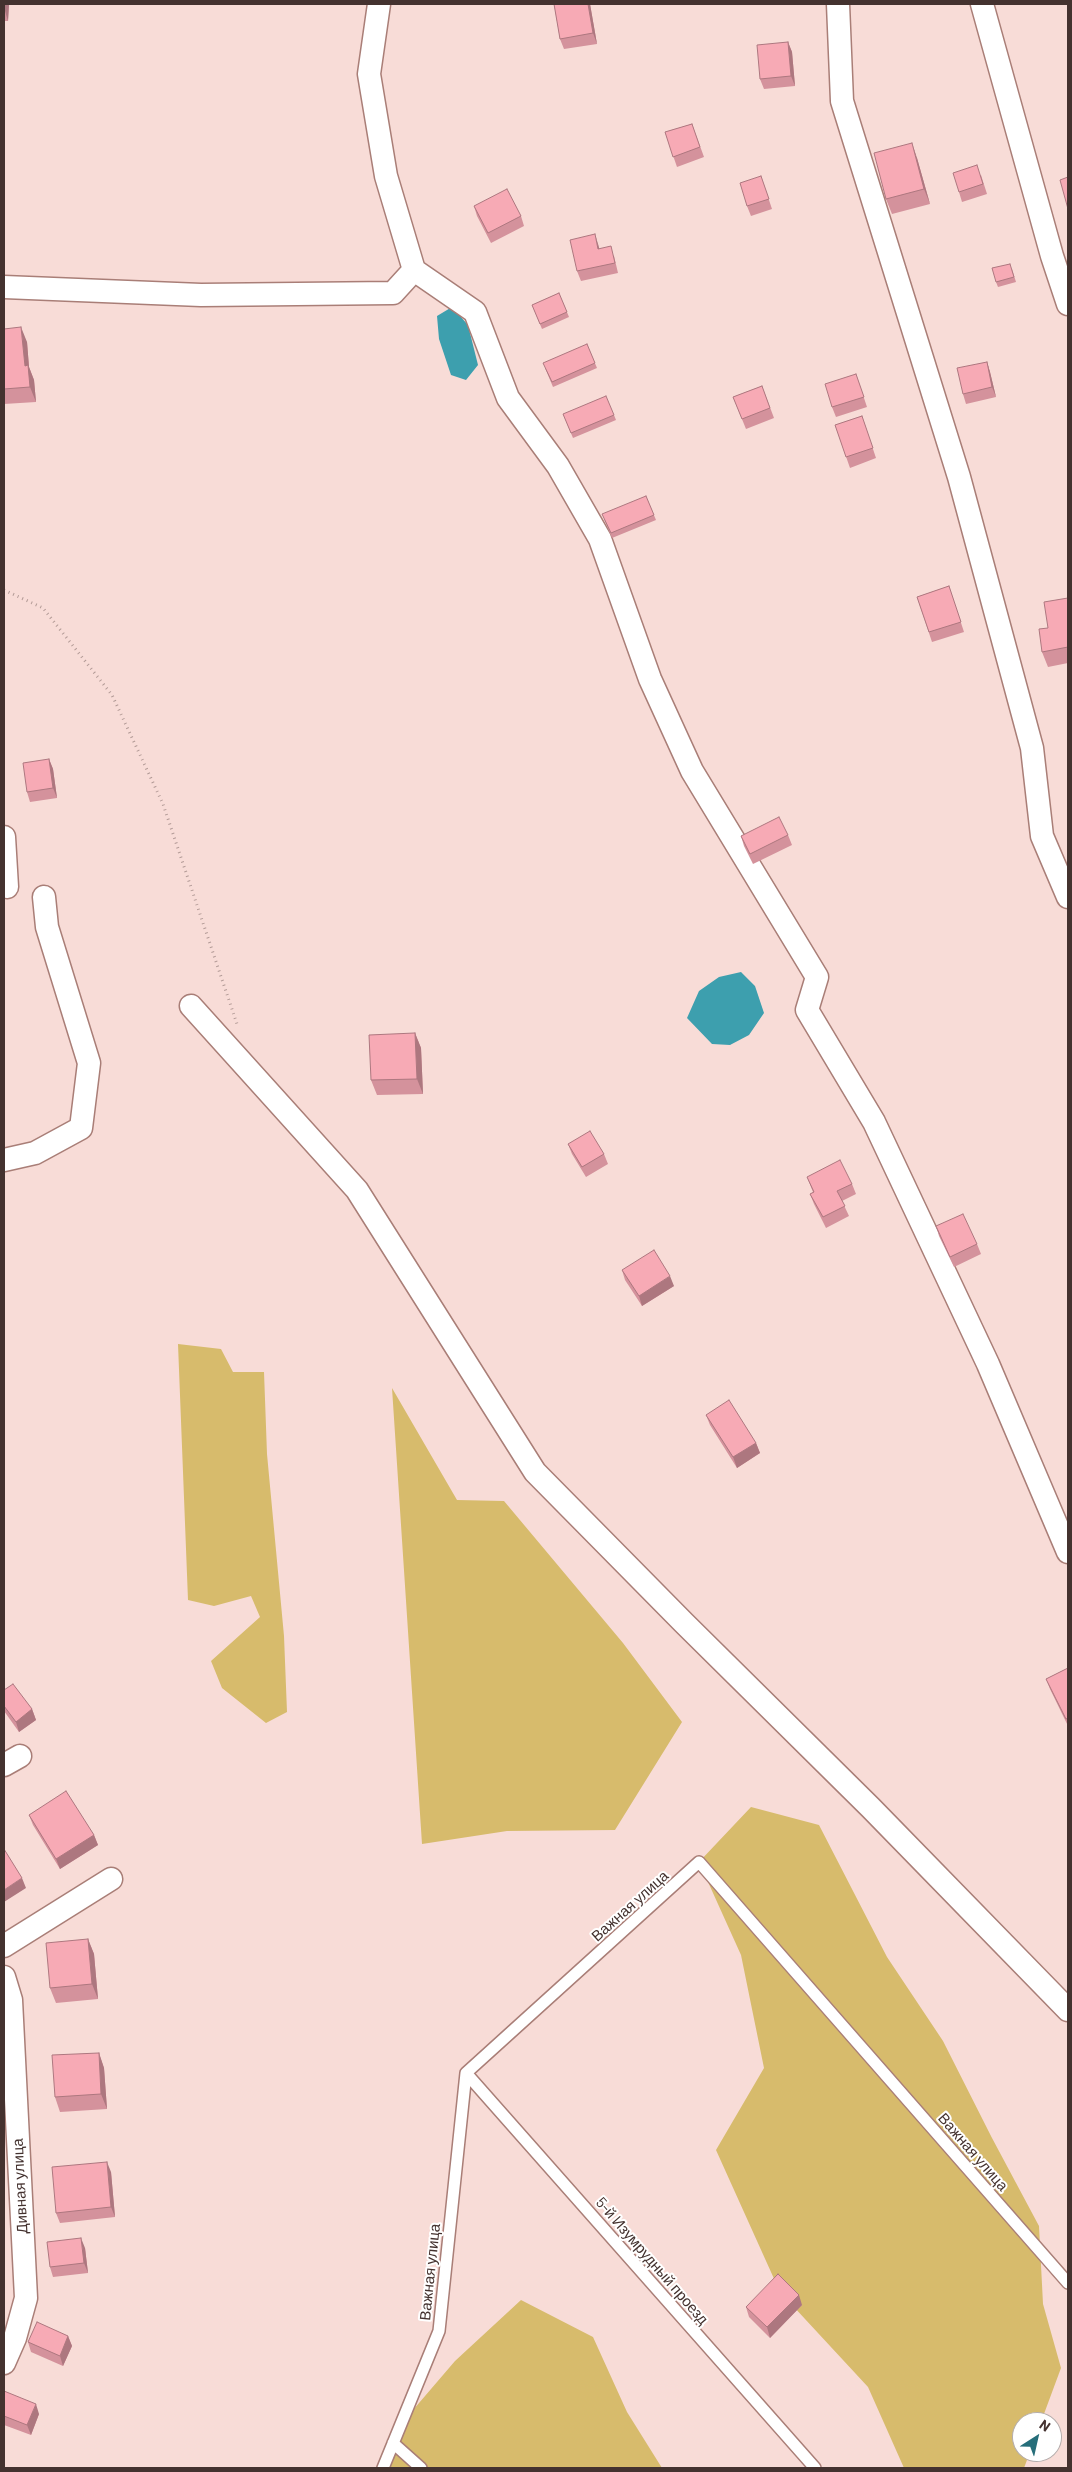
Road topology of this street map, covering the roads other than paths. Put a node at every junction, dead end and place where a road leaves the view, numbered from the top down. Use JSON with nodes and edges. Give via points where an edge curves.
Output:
{"nodes":[{"id":1,"x":379,"y":4,"type":"edge"},
{"id":2,"x":838,"y":4,"type":"edge"},
{"id":3,"x":982,"y":4,"type":"edge"},
{"id":4,"x":414,"y":270,"type":"junction"},
{"id":5,"x":4,"y":287,"type":"edge"},
{"id":6,"x":1068,"y":304,"type":"edge"},
{"id":7,"x":4,"y":837,"type":"edge"},
{"id":8,"x":7,"y":887,"type":"dead end"},
{"id":9,"x":44,"y":897,"type":"dead end"},
{"id":10,"x":1068,"y":897,"type":"edge"},
{"id":11,"x":191,"y":1006,"type":"dead end"},
{"id":12,"x":4,"y":1160,"type":"edge"},
{"id":13,"x":1068,"y":1552,"type":"edge"},
{"id":14,"x":111,"y":1879,"type":"dead end"},
{"id":15,"x":4,"y":1946,"type":"edge"},
{"id":16,"x":4,"y":1977,"type":"edge"},
{"id":17,"x":1068,"y":2010,"type":"edge"},
{"id":18,"x":466,"y":2073,"type":"junction"},
{"id":19,"x":1068,"y":2283,"type":"edge"},
{"id":20,"x":4,"y":2363,"type":"edge"},
{"id":21,"x":393,"y":2443,"type":"junction"},
{"id":22,"x":383,"y":2468,"type":"edge"},
{"id":23,"x":421,"y":2468,"type":"edge"},
{"id":24,"x":815,"y":2468,"type":"edge"}],
"edges":[{"from":1,"to":4,"type":"street","via":[[369,74],[386,176]]},
{"from":2,"to":10,"type":"street","via":[[842,101],[959,477],[1032,748],[1042,836]]},
{"from":3,"to":6,"type":"street"},
{"from":4,"to":5,"type":"street","via":[[393,293],[201,295]]},
{"from":4,"to":13,"type":"street","via":[[475,312],[508,398],[558,466],[600,539],[650,679],[692,771],[817,977],[807,1010],[874,1122],[988,1364]]},
{"from":7,"to":8,"type":"street"},
{"from":9,"to":12,"type":"street","via":[[47,927],[89,1063],[81,1128],[35,1153]]},
{"from":11,"to":17,"type":"street","via":[[357,1190],[535,1472]]},
{"from":14,"to":15,"type":"street"},
{"from":16,"to":20,"type":"street","name":"Дивная улица","via":[[11,2000],[26,2298]]},
{"from":18,"to":19,"type":"lane","name":"Важная улица","via":[[699,1862]]},
{"from":18,"to":21,"type":"lane","name":"Важная улица","via":[[439,2331]]},
{"from":18,"to":24,"type":"lane","name":"5-й Изумрудный проезд"},
{"from":21,"to":22,"type":"lane","name":"Важная улица"},
{"from":21,"to":23,"type":"lane"}]}
